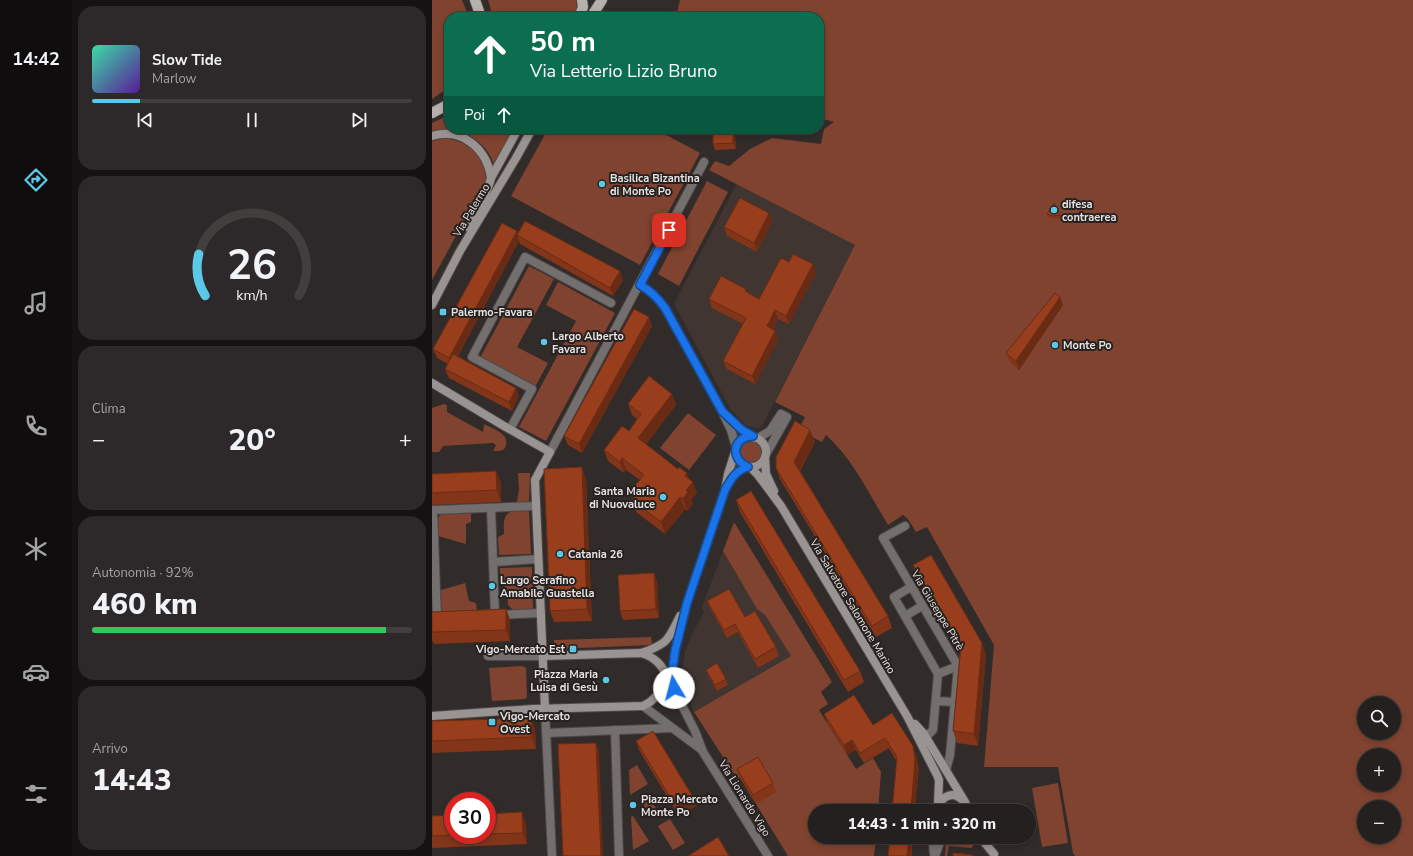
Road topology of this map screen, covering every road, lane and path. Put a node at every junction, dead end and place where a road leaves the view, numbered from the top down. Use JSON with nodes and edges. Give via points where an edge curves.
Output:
{"nodes":[{"id":1,"x":475,"y":0,"type":"edge"},
{"id":2,"x":582,"y":0,"type":"edge"},
{"id":3,"x":600,"y":3,"type":"edge"},
{"id":4,"x":479,"y":12,"type":"edge"},
{"id":5,"x":584,"y":12,"type":"edge"},
{"id":6,"x":590,"y":12,"type":"edge"},
{"id":7,"x":444,"y":107,"type":"edge"},
{"id":8,"x":432,"y":113,"type":"edge"},
{"id":9,"x":515,"y":134,"type":"edge"},
{"id":10,"x":529,"y":134,"type":"edge"},
{"id":11,"x":432,"y":136,"type":"edge"},
{"id":12,"x":704,"y":162,"type":"dead end"},
{"id":13,"x":491,"y":178,"type":"junction"},
{"id":14,"x":460,"y":251,"type":"junction"},
{"id":15,"x":640,"y":285,"type":"junction"},
{"id":16,"x":611,"y":303,"type":"dead end"},
{"id":17,"x":432,"y":305,"type":"edge"},
{"id":18,"x":432,"y":383,"type":"edge"},
{"id":19,"x":722,"y":411,"type":"junction"},
{"id":20,"x":510,"y":429,"type":"junction"},
{"id":21,"x":756,"y":437,"type":"junction"},
{"id":22,"x":736,"y":448,"type":"junction"},
{"id":23,"x":550,"y":452,"type":"junction"},
{"id":24,"x":766,"y":456,"type":"junction"},
{"id":25,"x":749,"y":467,"type":"junction"},
{"id":26,"x":725,"y":490,"type":"junction"},
{"id":27,"x":536,"y":506,"type":"junction"},
{"id":28,"x":781,"y":506,"type":"junction"},
{"id":29,"x":491,"y":508,"type":"junction"},
{"id":30,"x":905,"y":526,"type":"dead end"},
{"id":31,"x":538,"y":559,"type":"junction"},
{"id":32,"x":493,"y":562,"type":"junction"},
{"id":33,"x":911,"y":586,"type":"junction"},
{"id":34,"x":687,"y":603,"type":"junction"},
{"id":35,"x":922,"y":606,"type":"junction"},
{"id":36,"x":541,"y":613,"type":"junction"},
{"id":37,"x":905,"y":616,"type":"junction"},
{"id":38,"x":452,"y":617,"type":"edge"},
{"id":39,"x":641,"y":653,"type":"junction"},
{"id":40,"x":488,"y":656,"type":"dead end"},
{"id":41,"x":543,"y":656,"type":"junction"},
{"id":42,"x":958,"y":666,"type":"junction"},
{"id":43,"x":938,"y":674,"type":"junction"},
{"id":44,"x":668,"y":678,"type":"junction"},
{"id":45,"x":936,"y":700,"type":"junction"},
{"id":46,"x":954,"y":702,"type":"junction"},
{"id":47,"x":644,"y":706,"type":"junction"},
{"id":48,"x":546,"y":709,"type":"junction"},
{"id":49,"x":432,"y":716,"type":"edge"},
{"id":50,"x":907,"y":716,"type":"junction"},
{"id":51,"x":672,"y":728,"type":"junction"},
{"id":52,"x":615,"y":730,"type":"junction"},
{"id":53,"x":547,"y":733,"type":"junction"},
{"id":54,"x":924,"y":734,"type":"junction"},
{"id":55,"x":703,"y":752,"type":"junction"},
{"id":56,"x":946,"y":770,"type":"junction"},
{"id":57,"x":938,"y":804,"type":"edge"},
{"id":58,"x":940,"y":804,"type":"edge"},
{"id":59,"x":965,"y":804,"type":"edge"},
{"id":60,"x":965,"y":804,"type":"edge"},
{"id":61,"x":933,"y":844,"type":"edge"},
{"id":62,"x":939,"y":844,"type":"edge"},
{"id":63,"x":985,"y":844,"type":"edge"},
{"id":64,"x":989,"y":844,"type":"edge"},
{"id":65,"x":994,"y":855,"type":"edge"},
{"id":66,"x":552,"y":856,"type":"edge"},
{"id":67,"x":619,"y":856,"type":"edge"},
{"id":68,"x":768,"y":856,"type":"edge"},
{"id":69,"x":935,"y":856,"type":"edge"}],
"edges":[{"from":1,"to":4,"type":"main road"},
{"from":2,"to":5,"type":"main road"},
{"from":3,"to":6,"type":"main road"},
{"from":7,"to":8,"type":"main road"},
{"from":9,"to":13,"type":"street"},
{"from":10,"to":14,"type":"street","name":"Via Palermo"},
{"from":11,"to":13,"type":"street","via":[[453,135],[474,144],[486,158]]},
{"from":12,"to":15,"type":"street"},
{"from":13,"to":14,"type":"street"},
{"from":14,"to":17,"type":"street","name":"Via Palermo"},
{"from":15,"to":19,"type":"street","via":[[657,297],[665,308]]},
{"from":15,"to":23,"type":"street"},
{"from":16,"to":20,"type":"street","via":[[525,257],[472,357],[532,389]]},
{"from":18,"to":20,"type":"street"},
{"from":19,"to":21,"type":"street","via":[[742,430]]},
{"from":19,"to":22,"type":"street"},
{"from":20,"to":23,"type":"street"},
{"from":21,"to":22,"type":"street","via":[[745,438]]},
{"from":21,"to":24,"type":"street","via":[[763,443]]},
{"from":21,"to":24,"type":"street","via":[[770,431],[780,414],[786,417]]},
{"from":22,"to":25,"type":"street","via":[[737,458]]},
{"from":22,"to":26,"type":"street"},
{"from":23,"to":27,"type":"street","via":[[535,480]]},
{"from":24,"to":25,"type":"street","via":[[761,464]]},
{"from":24,"to":28,"type":"street","via":[[766,474]]},
{"from":25,"to":26,"type":"street","via":[[734,474]]},
{"from":25,"to":28,"type":"street"},
{"from":26,"to":34,"type":"street"},
{"from":27,"to":29,"type":"street"},
{"from":27,"to":31,"type":"street"},
{"from":28,"to":50,"type":"street","name":"Via Salvatore Salomone Marino"},
{"from":29,"to":32,"type":"street"},
{"from":29,"to":38,"type":"street","via":[[432,510],[437,618]]},
{"from":30,"to":33,"type":"street","name":"Via Giuseppe Pitrè","via":[[883,538]]},
{"from":31,"to":32,"type":"street"},
{"from":31,"to":36,"type":"street"},
{"from":32,"to":36,"type":"street","via":[[492,615]]},
{"from":33,"to":35,"type":"street","name":"Via Giuseppe Pitrè"},
{"from":33,"to":37,"type":"street","via":[[894,597]]},
{"from":34,"to":39,"type":"street","via":[[667,641],[661,646]]},
{"from":34,"to":44,"type":"street","via":[[673,667]]},
{"from":35,"to":37,"type":"street"},
{"from":35,"to":42,"type":"street","name":"Via Giuseppe Pitrè"},
{"from":36,"to":41,"type":"street"},
{"from":37,"to":43,"type":"street"},
{"from":39,"to":41,"type":"street"},
{"from":39,"to":44,"type":"street","via":[[649,655],[661,664]]},
{"from":40,"to":41,"type":"street"},
{"from":41,"to":48,"type":"street"},
{"from":42,"to":43,"type":"street"},
{"from":42,"to":46,"type":"street","name":"Via Giuseppe Pitrè"},
{"from":43,"to":45,"type":"street"},
{"from":44,"to":47,"type":"street","via":[[661,692]]},
{"from":44,"to":55,"type":"street","via":[[695,730]]},
{"from":45,"to":46,"type":"street"},
{"from":45,"to":54,"type":"street","via":[[933,730],[929,734]]},
{"from":46,"to":56,"type":"street","name":"Via Giuseppe Pitrè","via":[[950,755]]},
{"from":47,"to":48,"type":"street"},
{"from":47,"to":51,"type":"street"},
{"from":48,"to":49,"type":"street"},
{"from":48,"to":53,"type":"street"},
{"from":50,"to":54,"type":"street"},
{"from":50,"to":57,"type":"street","via":[[939,780]]},
{"from":51,"to":52,"type":"street"},
{"from":51,"to":55,"type":"street"},
{"from":52,"to":53,"type":"street"},
{"from":52,"to":67,"type":"street"},
{"from":53,"to":66,"type":"street"},
{"from":54,"to":56,"type":"street"},
{"from":55,"to":68,"type":"street","name":"Via Lionardo Vigo"},
{"from":56,"to":59,"type":"street"},
{"from":58,"to":60,"type":"street","via":[[948,796],[958,796]]},
{"from":61,"to":69,"type":"street"},
{"from":62,"to":69,"type":"street"},
{"from":63,"to":65,"type":"street"},
{"from":64,"to":65,"type":"street"}]}
